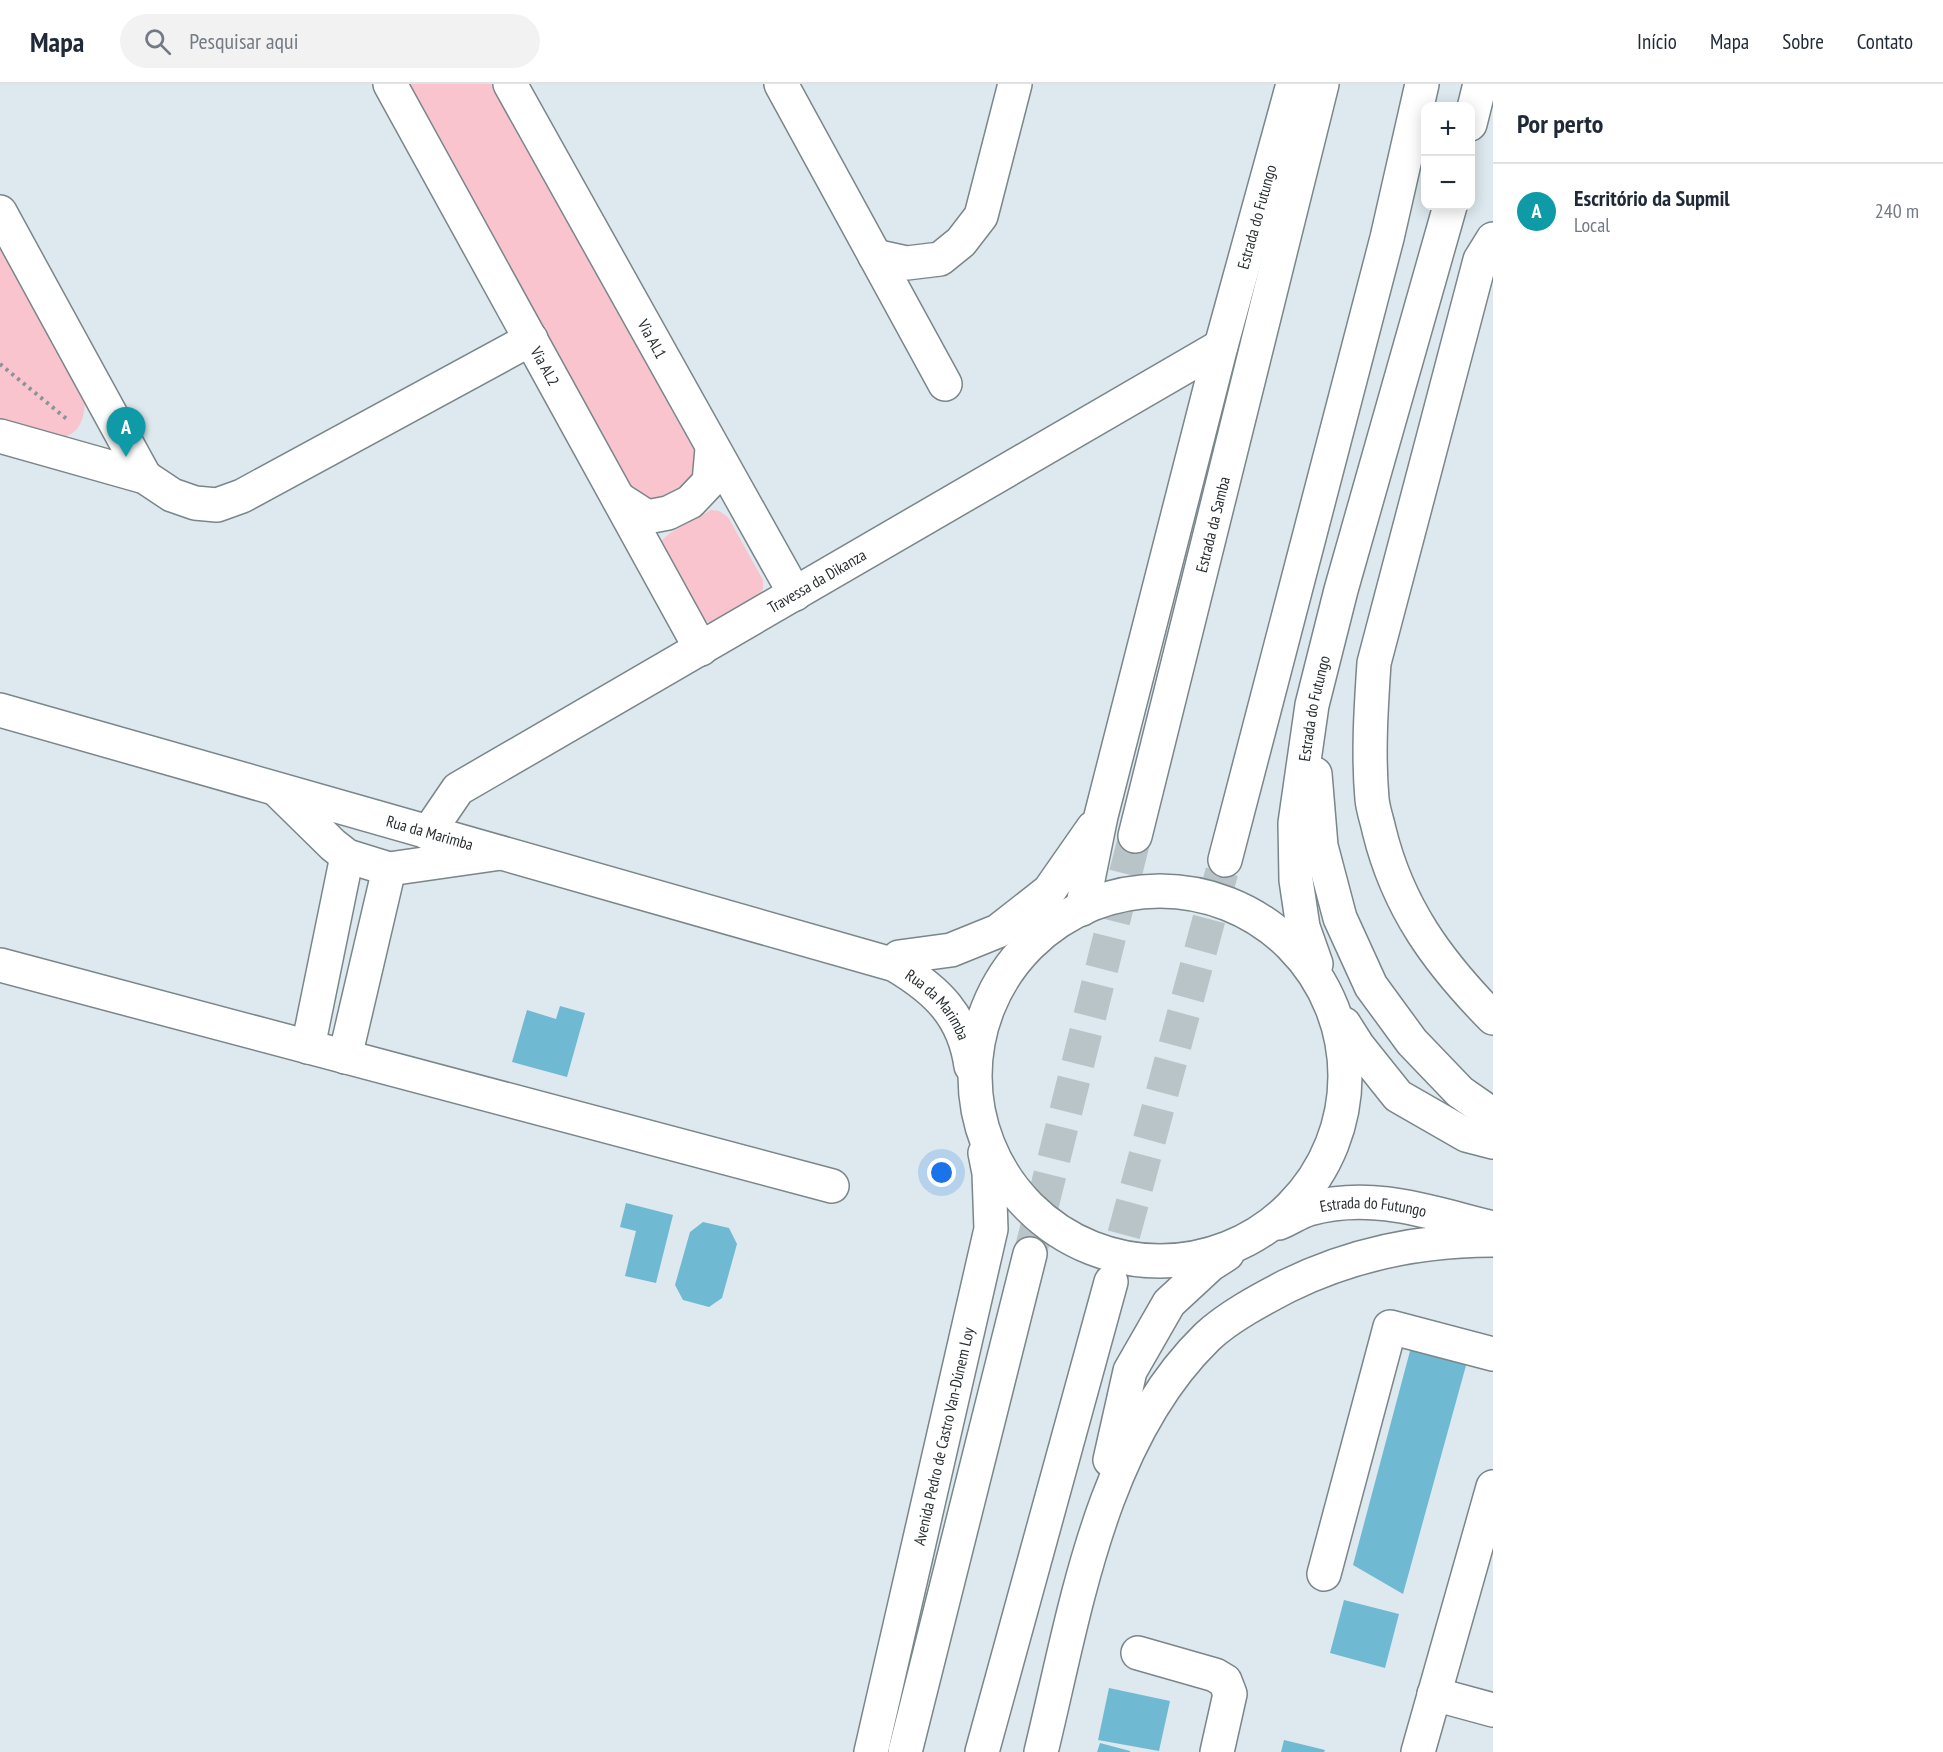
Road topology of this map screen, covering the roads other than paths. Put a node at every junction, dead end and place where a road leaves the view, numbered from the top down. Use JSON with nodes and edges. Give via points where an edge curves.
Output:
{"nodes":[{"id":1,"x":390,"y":84,"type":"edge"},
{"id":2,"x":510,"y":84,"type":"edge"},
{"id":3,"x":781,"y":84,"type":"edge"},
{"id":4,"x":1015,"y":84,"type":"edge"},
{"id":5,"x":1293,"y":84,"type":"edge"},
{"id":6,"x":1322,"y":84,"type":"edge"},
{"id":7,"x":1422,"y":84,"type":"edge"},
{"id":8,"x":1480,"y":84,"type":"edge"},
{"id":9,"x":1475,"y":104,"type":"edge"},
{"id":10,"x":1449,"y":210,"type":"edge"},
{"id":11,"x":0,"y":212,"type":"edge"},
{"id":12,"x":1292,"y":212,"type":"joint"},
{"id":13,"x":1493,"y":239,"type":"edge"},
{"id":14,"x":875,"y":256,"type":"junction"},
{"id":15,"x":531,"y":339,"type":"junction"},
{"id":16,"x":1221,"y":346,"type":"junction"},
{"id":17,"x":945,"y":384,"type":"dead end"},
{"id":18,"x":0,"y":436,"type":"edge"},
{"id":19,"x":712,"y":449,"type":"junction"},
{"id":20,"x":145,"y":477,"type":"junction"},
{"id":21,"x":619,"y":500,"type":"junction"},
{"id":22,"x":795,"y":594,"type":"junction"},
{"id":23,"x":701,"y":648,"type":"junction"},
{"id":24,"x":1316,"y":690,"type":"junction"},
{"id":25,"x":0,"y":710,"type":"edge"},
{"id":26,"x":278,"y":790,"type":"junction"},
{"id":27,"x":1101,"y":816,"type":"junction"},
{"id":28,"x":428,"y":833,"type":"junction"},
{"id":29,"x":1135,"y":836,"type":"tunnel mouth"},
{"id":30,"x":501,"y":853,"type":"junction"},
{"id":31,"x":347,"y":856,"type":"junction"},
{"id":32,"x":1225,"y":860,"type":"tunnel mouth"},
{"id":33,"x":389,"y":869,"type":"junction"},
{"id":34,"x":1068,"y":916,"type":"junction"},
{"id":35,"x":861,"y":955,"type":"junction"},
{"id":36,"x":899,"y":957,"type":"junction"},
{"id":37,"x":0,"y":965,"type":"edge"},
{"id":38,"x":1331,"y":1002,"type":"junction"},
{"id":39,"x":1493,"y":1018,"type":"edge"},
{"id":40,"x":308,"y":1047,"type":"junction"},
{"id":41,"x":345,"y":1057,"type":"junction"},
{"id":42,"x":977,"y":1103,"type":"junction"},
{"id":43,"x":1493,"y":1115,"type":"edge"},
{"id":44,"x":1493,"y":1142,"type":"edge"},
{"id":45,"x":832,"y":1186,"type":"dead end"},
{"id":46,"x":1493,"y":1228,"type":"edge"},
{"id":47,"x":1255,"y":1235,"type":"junction"},
{"id":48,"x":1493,"y":1240,"type":"edge"},
{"id":49,"x":1030,"y":1254,"type":"tunnel mouth"},
{"id":50,"x":1111,"y":1282,"type":"tunnel mouth"},
{"id":51,"x":1493,"y":1354,"type":"edge"},
{"id":52,"x":1493,"y":1487,"type":"edge"},
{"id":53,"x":1090,"y":1549,"type":"junction"},
{"id":54,"x":1324,"y":1574,"type":"dead end"},
{"id":55,"x":1138,"y":1653,"type":"dead end"},
{"id":56,"x":1434,"y":1694,"type":"junction"},
{"id":57,"x":1493,"y":1710,"type":"edge"},
{"id":58,"x":871,"y":1752,"type":"edge"},
{"id":59,"x":905,"y":1752,"type":"edge"},
{"id":60,"x":982,"y":1752,"type":"edge"},
{"id":61,"x":1041,"y":1752,"type":"edge"},
{"id":62,"x":1217,"y":1752,"type":"edge"},
{"id":63,"x":1418,"y":1752,"type":"edge"}],
"edges":[{"from":1,"to":15,"type":"main road","name":"Via AL2"},
{"from":2,"to":19,"type":"main road","name":"Via AL1"},
{"from":3,"to":14,"type":"main road"},
{"from":4,"to":14,"type":"main road","via":[[981,216],[961,242],[940,259],[907,263]]},
{"from":5,"to":16,"type":"main road","name":"Estrada do Futungo"},
{"from":6,"to":12,"type":"main road","name":"Estrada do Futungo"},
{"from":7,"to":32,"type":"main road","via":[[1387,238]]},
{"from":8,"to":9,"type":"main road"},
{"from":10,"to":24,"type":"main road","name":"Estrada do Futungo"},
{"from":11,"to":20,"type":"main road"},
{"from":12,"to":29,"type":"main road","name":"Estrada da Samba"},
{"from":13,"to":39,"type":"main road","via":[[1480,260],[1374,663],[1369,730],[1372,801],[1387,862],[1417,926],[1461,986]]},
{"from":14,"to":17,"type":"main road"},
{"from":15,"to":20,"type":"main road","via":[[242,496],[217,505],[172,495]]},
{"from":15,"to":21,"type":"main road","name":"Via AL2"},
{"from":16,"to":22,"type":"main road","name":"Travessa da Dikanza"},
{"from":16,"to":27,"type":"main road","name":"Estrada do Futungo"},
{"from":18,"to":20,"type":"main road"},
{"from":19,"to":21,"type":"main road","via":[[708,482],[690,502],[668,513],[647,517]]},
{"from":19,"to":22,"type":"main road","name":"Via AL1"},
{"from":21,"to":23,"type":"main road","name":"Via AL2"},
{"from":22,"to":23,"type":"main road","name":"Travessa da Dikanza"},
{"from":23,"to":28,"type":"main road","name":"Travessa da Dikanza","via":[[458,789]]},
{"from":24,"to":38,"type":"main road","name":"Estrada do Futungo","via":[[1295,823],[1296,880],[1303,927]]},
{"from":24,"to":43,"type":"main road","via":[[1314,768],[1321,846],[1340,918],[1371,986],[1412,1042],[1460,1092]]},
{"from":25,"to":26,"type":"main road","name":"Rua da Marimba"},
{"from":26,"to":28,"type":"main road","name":"Rua da Marimba"},
{"from":26,"to":31,"type":"main road"},
{"from":27,"to":34,"type":"main road","name":"Estrada do Futungo"},
{"from":27,"to":36,"type":"main road","via":[[1048,891],[998,932],[951,950]]},
{"from":28,"to":30,"type":"main road","name":"Rua da Marimba"},
{"from":30,"to":33,"type":"main road"},
{"from":30,"to":35,"type":"main road","name":"Rua da Marimba"},
{"from":31,"to":33,"type":"main road"},
{"from":31,"to":40,"type":"main road"},
{"from":33,"to":41,"type":"main road"},
{"from":34,"to":36,"type":"main road","name":"Rua da Marimba","via":[[1017,945],[980,958],[939,962]]},
{"from":34,"to":38,"type":"main road","via":[[1110,898],[1139,892],[1198,894],[1227,902],[1254,915],[1300,952]]},
{"from":34,"to":42,"type":"main road","via":[[1030,945],[993,996],[976,1056]]},
{"from":35,"to":36,"type":"main road","name":"Rua da Marimba"},
{"from":35,"to":42,"type":"main road","name":"Rua da Marimba","via":[[895,965],[943,1001],[961,1027]]},
{"from":37,"to":40,"type":"main road"},
{"from":38,"to":44,"type":"main road","name":"Estrada do Futungo","via":[[1358,1046],[1398,1096],[1466,1135]]},
{"from":38,"to":47,"type":"main road","via":[[1346,1059],[1346,1089],[1332,1147],[1300,1197]]},
{"from":40,"to":41,"type":"main road"},
{"from":41,"to":45,"type":"main road"},
{"from":42,"to":47,"type":"main road","via":[[989,1149],[1004,1177],[1023,1202],[1064,1234],[1102,1252],[1132,1260],[1164,1262],[1226,1248]]},
{"from":42,"to":58,"type":"main road","name":"Avenida Pedro de Castro Van-Dúnem Loy","via":[[989,1173],[991,1230]]},
{"from":46,"to":47,"type":"main road","name":"Estrada do Futungo","via":[[1389,1203],[1345,1202],[1307,1210]]},
{"from":47,"to":53,"type":"main road","via":[[1210,1265],[1169,1303],[1130,1371]]},
{"from":48,"to":53,"type":"main road","via":[[1454,1240],[1361,1256],[1256,1302],[1208,1336],[1172,1377],[1141,1427],[1113,1486]]},
{"from":49,"to":59,"type":"main road"},
{"from":50,"to":60,"type":"main road"},
{"from":51,"to":54,"type":"main road","via":[[1390,1327]]},
{"from":52,"to":56,"type":"main road"},
{"from":53,"to":61,"type":"main road"},
{"from":55,"to":62,"type":"main road","via":[[1225,1681],[1230,1694]]},
{"from":56,"to":57,"type":"main road"},
{"from":56,"to":63,"type":"main road"}]}
